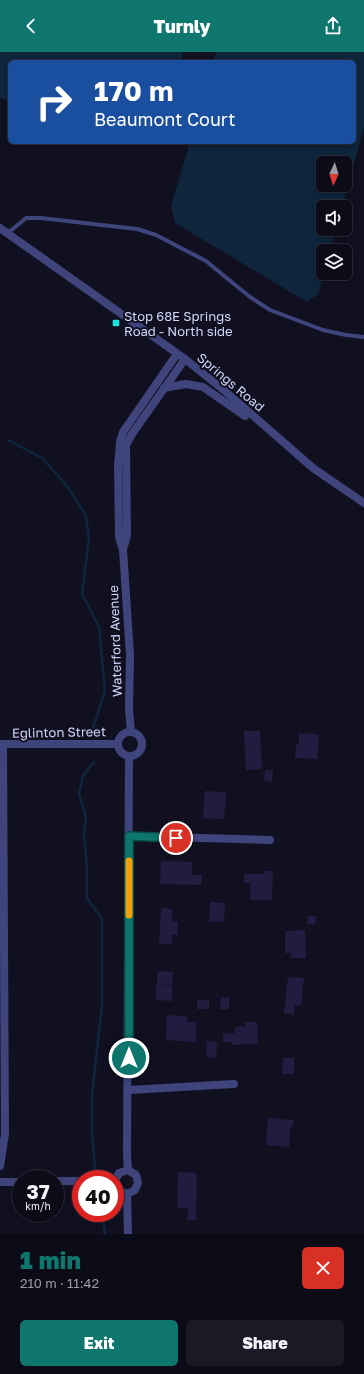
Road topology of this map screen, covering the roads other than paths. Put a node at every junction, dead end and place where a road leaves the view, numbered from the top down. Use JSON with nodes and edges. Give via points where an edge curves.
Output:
{"nodes":[{"id":1,"x":0,"y":228,"type":"edge"},
{"id":2,"x":8,"y":233,"type":"junction"},
{"id":3,"x":364,"y":337,"type":"edge"},
{"id":4,"x":177,"y":354,"type":"junction"},
{"id":5,"x":185,"y":359,"type":"junction"},
{"id":6,"x":164,"y":388,"type":"junction"},
{"id":7,"x":334,"y":483,"type":"junction"},
{"id":8,"x":364,"y":503,"type":"edge"},
{"id":9,"x":122,"y":550,"type":"junction"},
{"id":10,"x":131,"y":732,"type":"junction"},
{"id":11,"x":118,"y":744,"type":"junction"},
{"id":12,"x":2,"y":745,"type":"edge"},
{"id":13,"x":129,"y":756,"type":"junction"},
{"id":14,"x":129,"y":836,"type":"junction"},
{"id":15,"x":270,"y":840,"type":"dead end"},
{"id":16,"x":2,"y":938,"type":"edge"},
{"id":17,"x":234,"y":1084,"type":"dead end"},
{"id":18,"x":129,"y":1090,"type":"junction"},
{"id":19,"x":0,"y":1166,"type":"edge"},
{"id":20,"x":128,"y":1170,"type":"junction"},
{"id":21,"x":124,"y":1171,"type":"edge"},
{"id":22,"x":0,"y":1182,"type":"edge"},
{"id":23,"x":12,"y":1182,"type":"edge"},
{"id":24,"x":124,"y":1193,"type":"edge"},
{"id":25,"x":127,"y":1194,"type":"junction"},
{"id":26,"x":128,"y":1234,"type":"edge"}],
"edges":[{"from":1,"to":2,"type":"street","name":"Springs Road"},
{"from":2,"to":3,"type":"lane","via":[[26,218],[137,229],[156,235],[206,262],[270,310],[323,330],[346,336]]},
{"from":2,"to":4,"type":"street","name":"Springs Road"},
{"from":4,"to":5,"type":"street","name":"Springs Road"},
{"from":4,"to":9,"type":"street","name":"Waterford Avenue","via":[[123,432],[120,442],[119,537]]},
{"from":5,"to":6,"type":"street","name":"Waterford Avenue"},
{"from":5,"to":7,"type":"street","name":"Springs Road"},
{"from":6,"to":7,"type":"street","via":[[186,384],[212,392],[239,411],[318,478]]},
{"from":6,"to":9,"type":"street","name":"Waterford Avenue","via":[[126,445],[127,536]]},
{"from":7,"to":8,"type":"street","name":"Springs Road"},
{"from":9,"to":10,"type":"street","name":"Waterford Avenue","via":[[130,655]]},
{"from":10,"to":11,"type":"street","via":[[122,735]]},
{"from":10,"to":13,"type":"street","via":[[139,736],[142,745],[138,753]]},
{"from":11,"to":12,"type":"street","name":"Eglinton Street"},
{"from":11,"to":13,"type":"street","via":[[121,752]]},
{"from":12,"to":16,"type":"street"},
{"from":13,"to":14,"type":"street"},
{"from":14,"to":15,"type":"street"},
{"from":14,"to":18,"type":"street"},
{"from":16,"to":19,"type":"street","via":[[5,1134]]},
{"from":17,"to":18,"type":"street"},
{"from":18,"to":20,"type":"street"},
{"from":20,"to":21,"type":"street"},
{"from":20,"to":25,"type":"street","via":[[136,1175],[138,1183],[135,1190]]},
{"from":22,"to":23,"type":"street"},
{"from":24,"to":25,"type":"street"},
{"from":25,"to":26,"type":"street"}]}
